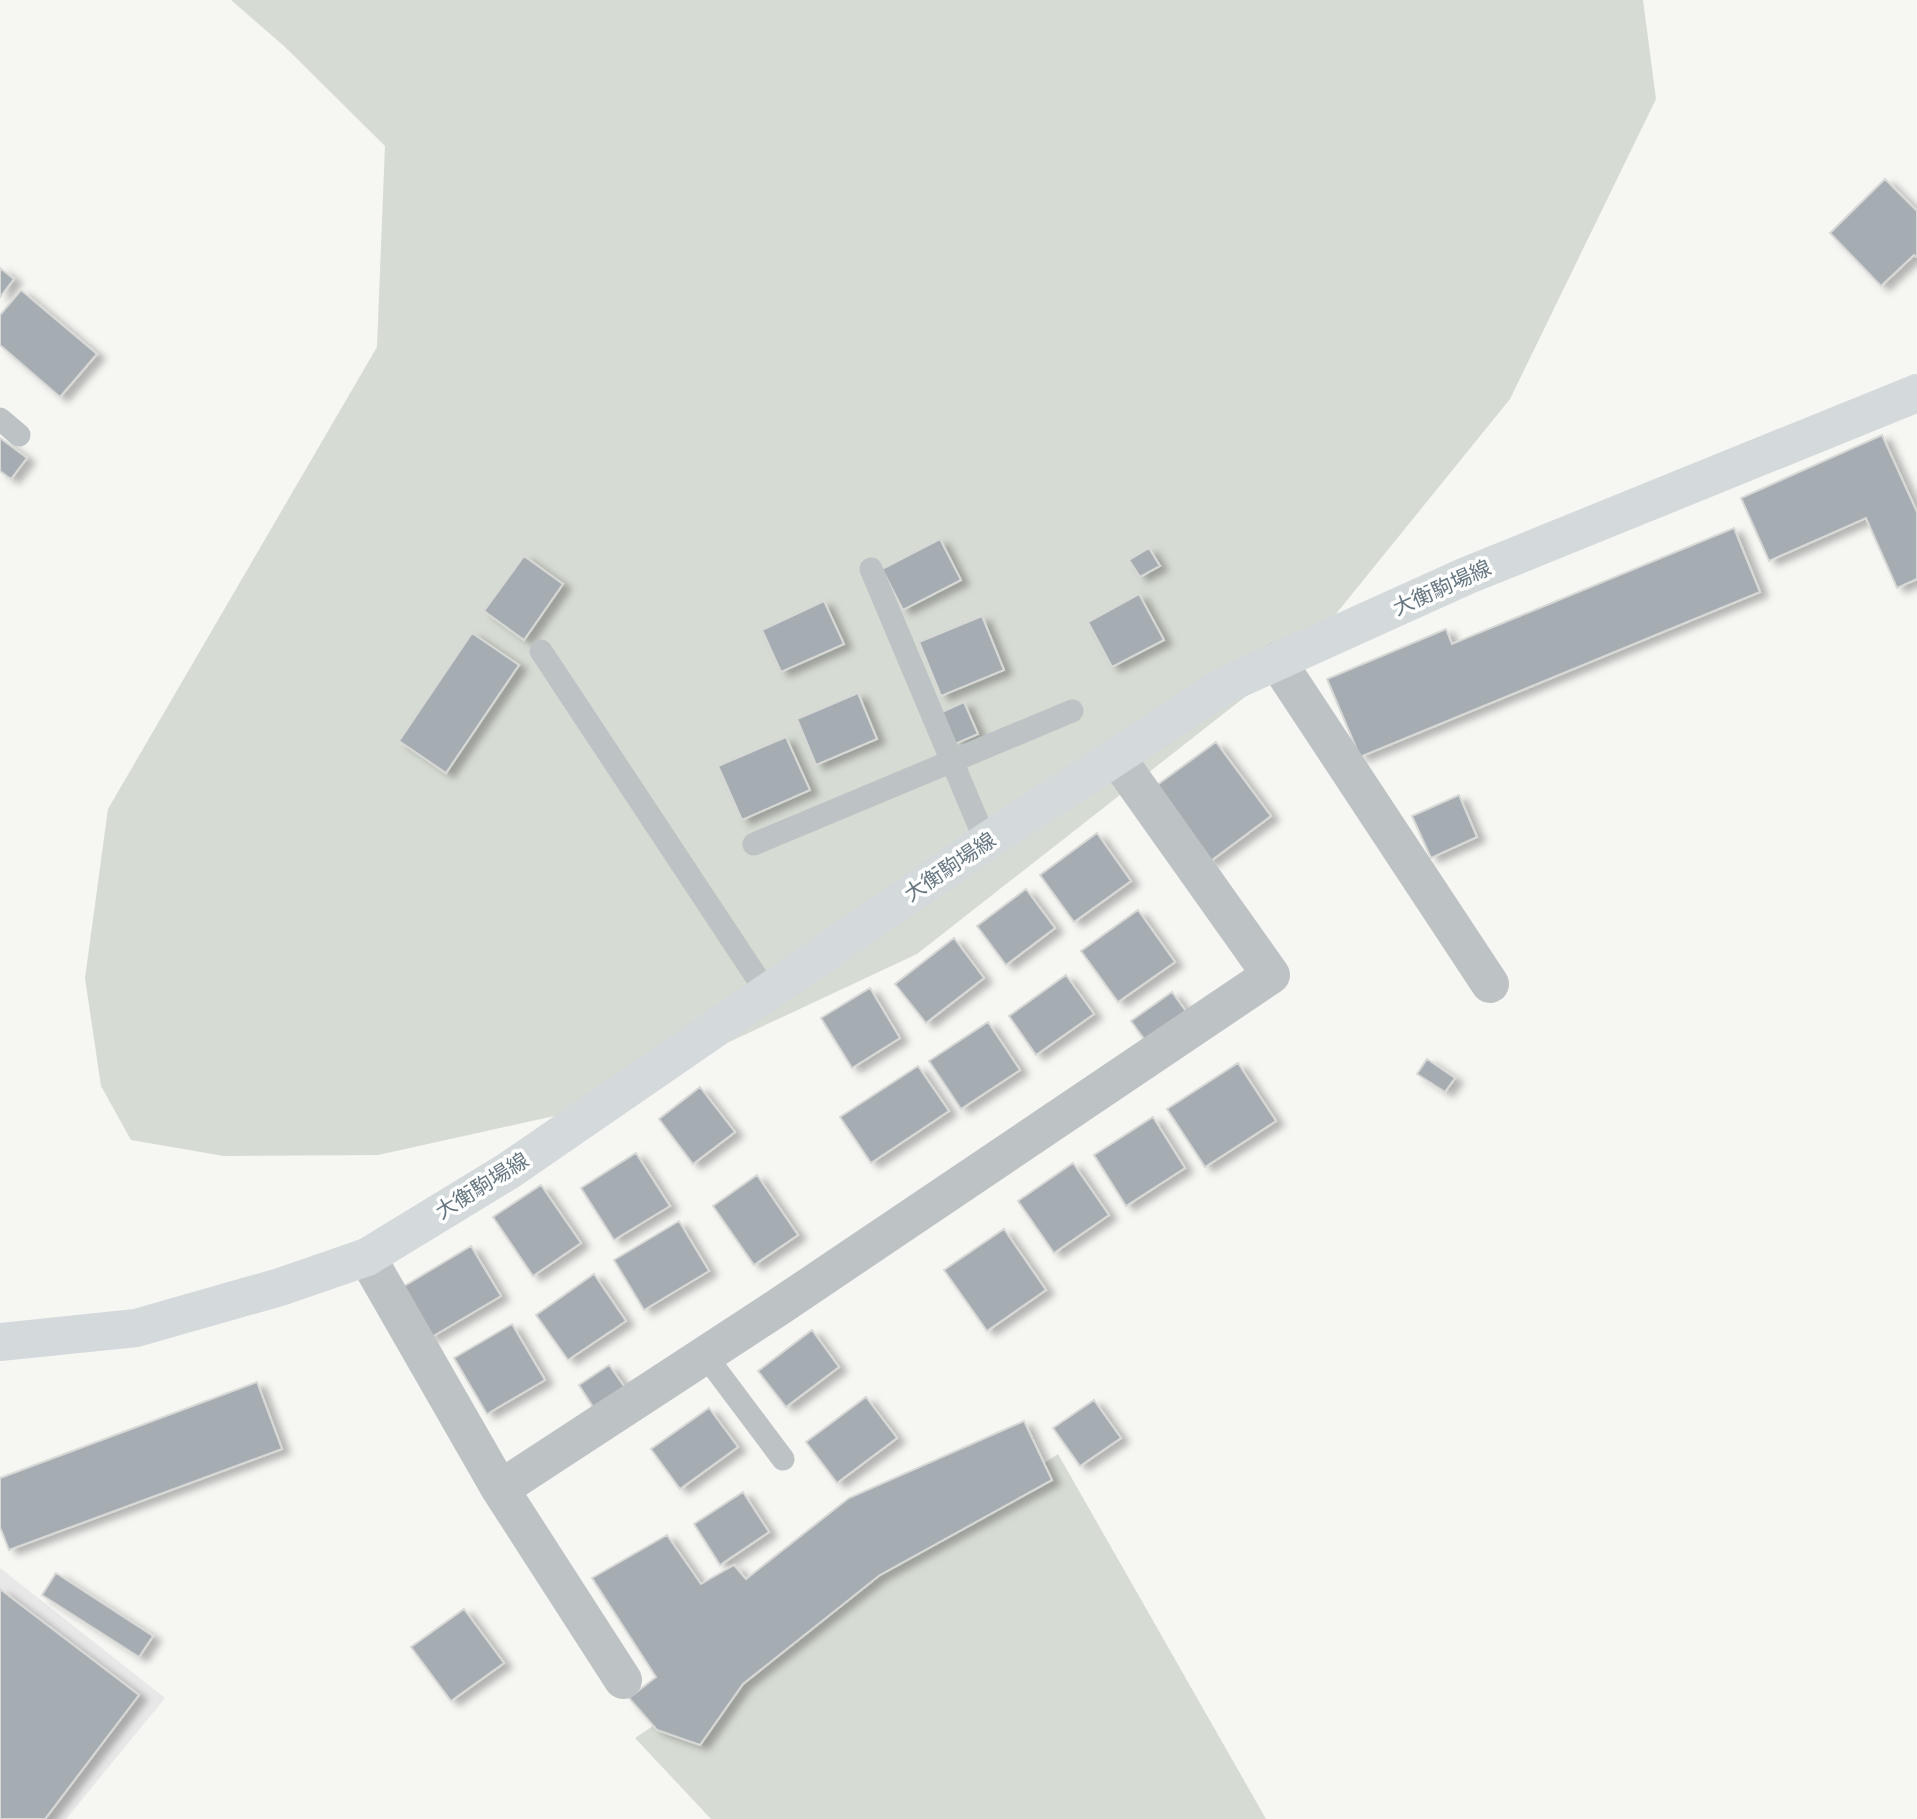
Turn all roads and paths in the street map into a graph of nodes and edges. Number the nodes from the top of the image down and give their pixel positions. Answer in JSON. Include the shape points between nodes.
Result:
{"nodes":[{"id":1,"x":1917,"y":393,"type":"edge"},
{"id":2,"x":0,"y":419,"type":"edge"},
{"id":3,"x":19,"y":435,"type":"dead end"},
{"id":4,"x":872,"y":569,"type":"dead end"},
{"id":5,"x":541,"y":650,"type":"dead end"},
{"id":6,"x":1277,"y":662,"type":"junction"},
{"id":7,"x":1072,"y":711,"type":"dead end"},
{"id":8,"x":1117,"y":758,"type":"junction"},
{"id":9,"x":953,"y":763,"type":"junction"},
{"id":10,"x":986,"y":842,"type":"junction"},
{"id":11,"x":754,"y":844,"type":"dead end"},
{"id":12,"x":1490,"y":984,"type":"dead end"},
{"id":13,"x":767,"y":993,"type":"junction"},
{"id":14,"x":367,"y":1257,"type":"junction"},
{"id":15,"x":0,"y":1342,"type":"edge"},
{"id":16,"x":705,"y":1355,"type":"junction"},
{"id":17,"x":783,"y":1459,"type":"dead end"},
{"id":18,"x":500,"y":1489,"type":"junction"},
{"id":19,"x":623,"y":1680,"type":"dead end"}],
"edges":[{"from":1,"to":6,"type":"main road","name":"大衡駒場線","via":[[1466,576]]},
{"from":2,"to":3,"type":"lane"},
{"from":4,"to":9,"type":"lane"},
{"from":5,"to":13,"type":"lane"},
{"from":6,"to":8,"type":"main road","name":"大衡駒場線","via":[[1225,685]]},
{"from":6,"to":12,"type":"street"},
{"from":7,"to":9,"type":"lane"},
{"from":8,"to":10,"type":"main road","name":"大衡駒場線"},
{"from":8,"to":16,"type":"street","via":[[1271,975]]},
{"from":9,"to":10,"type":"lane"},
{"from":9,"to":11,"type":"lane"},
{"from":10,"to":13,"type":"main road","name":"大衡駒場線"},
{"from":13,"to":14,"type":"main road","name":"大衡駒場線","via":[[508,1171]]},
{"from":14,"to":15,"type":"main road","name":"大衡駒場線","via":[[281,1287],[135,1328]]},
{"from":14,"to":18,"type":"street"},
{"from":16,"to":17,"type":"lane"},
{"from":16,"to":18,"type":"street"},
{"from":18,"to":19,"type":"street"}]}
